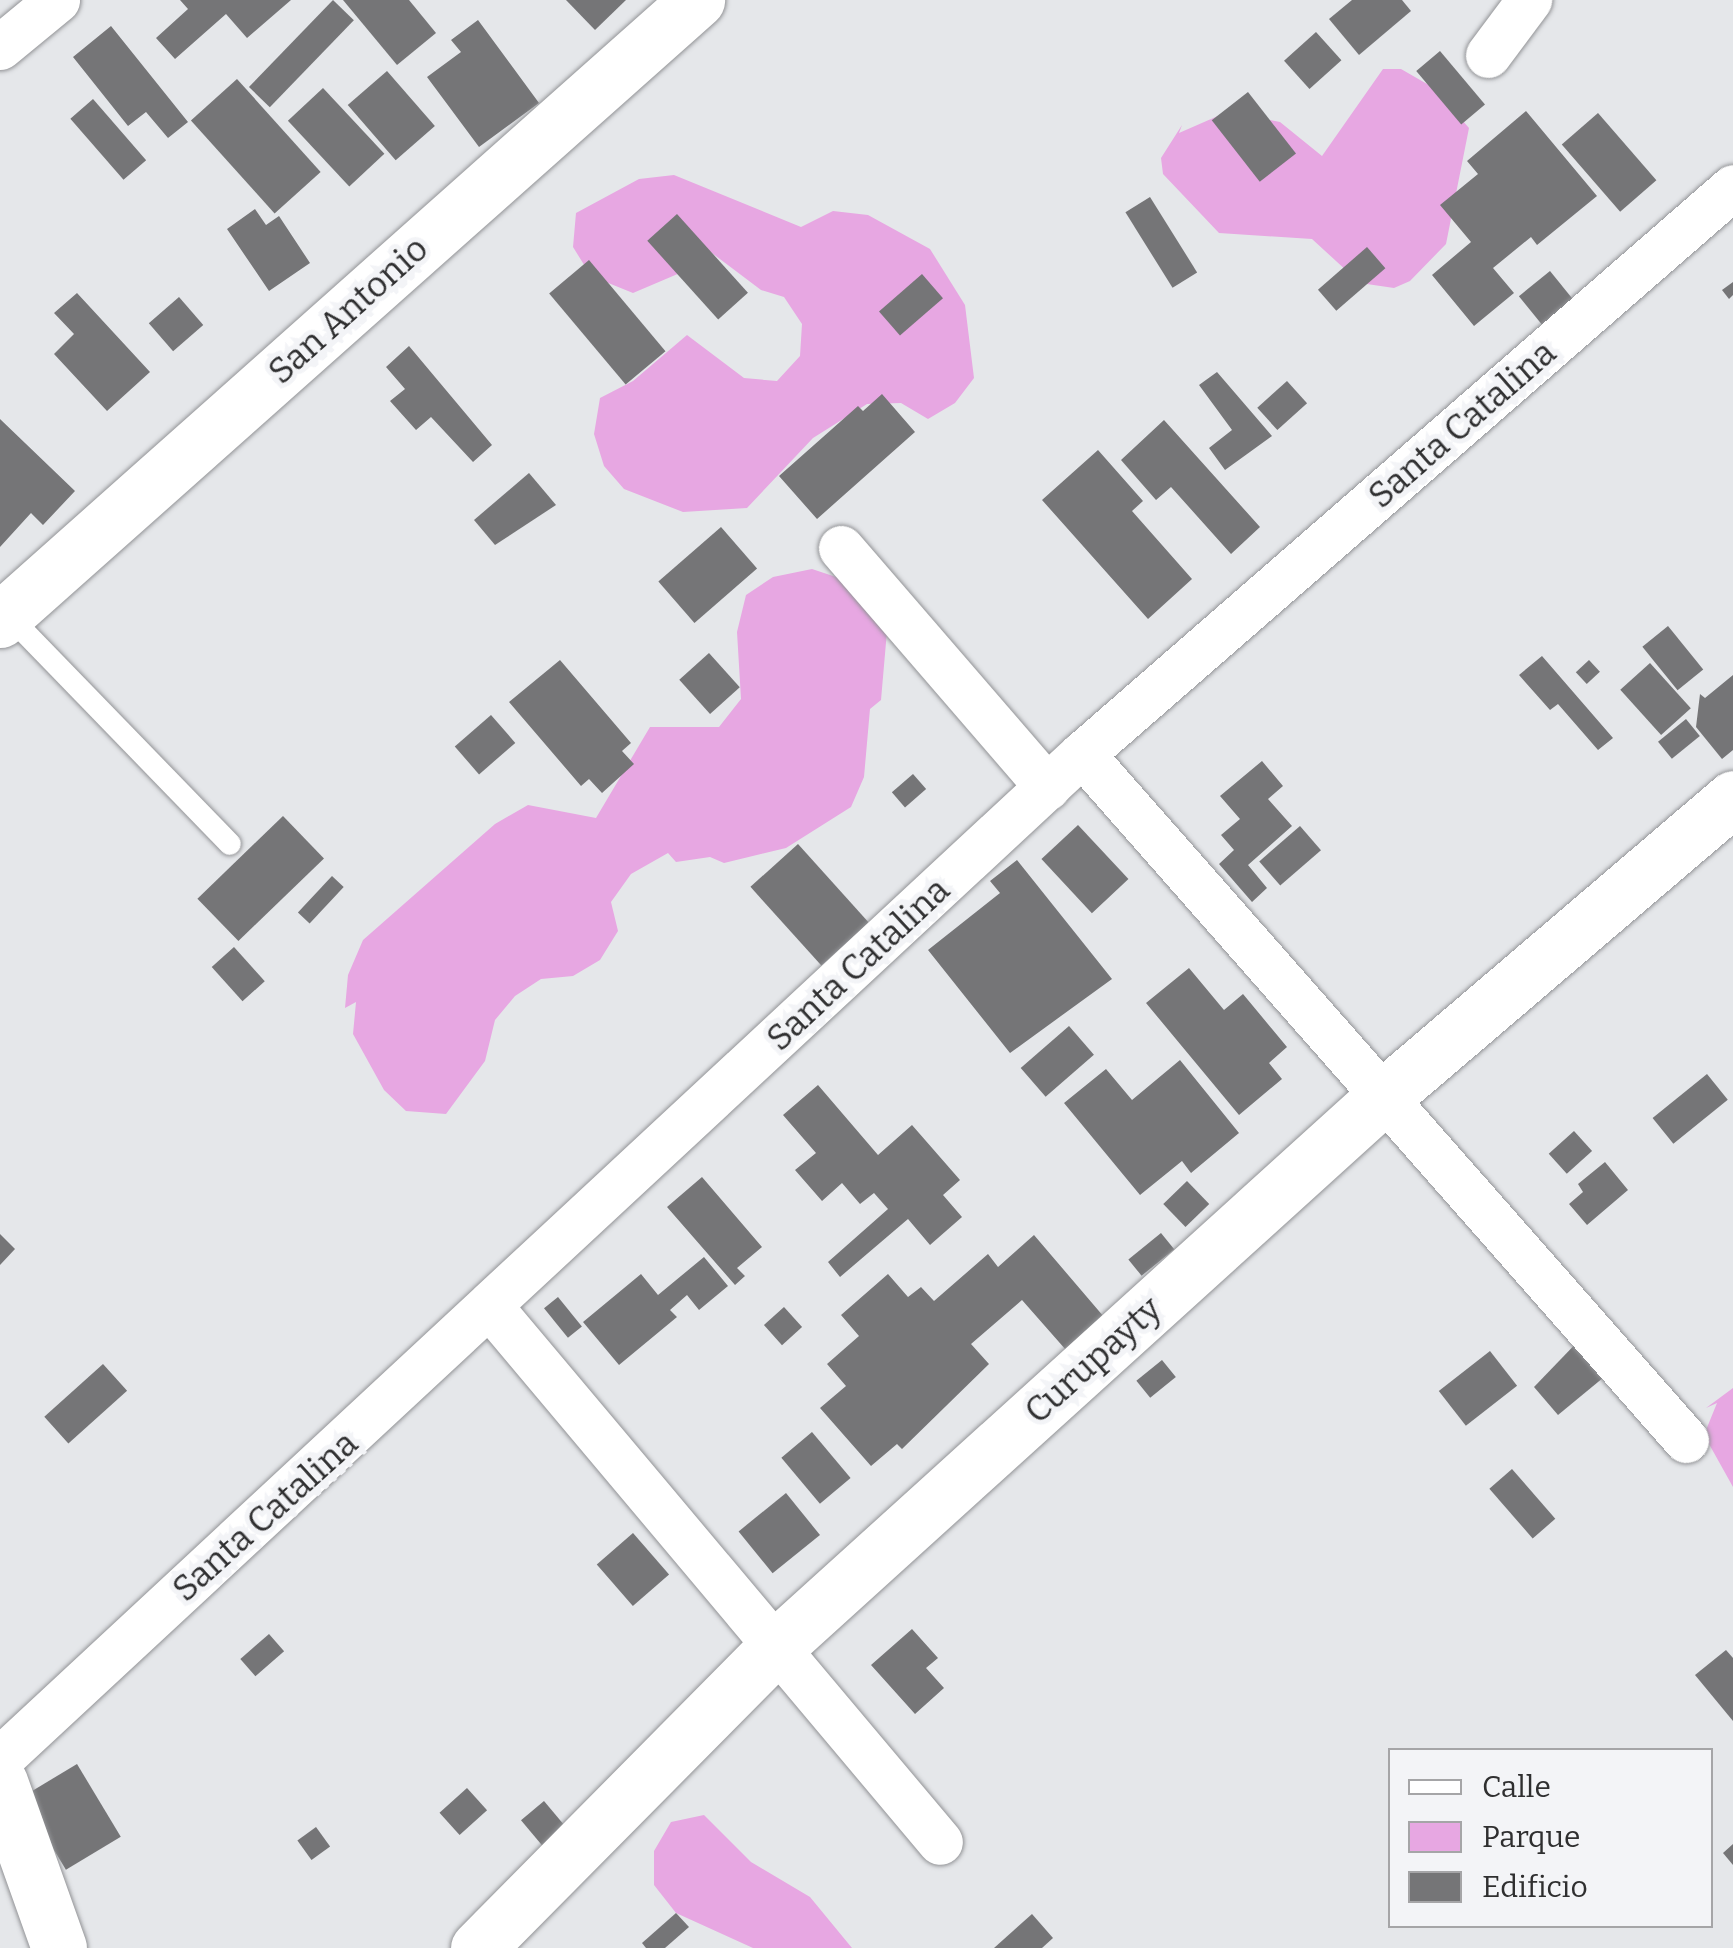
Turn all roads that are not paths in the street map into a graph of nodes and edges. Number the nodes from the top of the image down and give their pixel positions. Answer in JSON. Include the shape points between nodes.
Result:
{"nodes":[{"id":1,"x":57,"y":0,"type":"edge"},
{"id":2,"x":697,"y":0,"type":"edge"},
{"id":3,"x":1529,"y":0,"type":"edge"},
{"id":4,"x":0,"y":47,"type":"edge"},
{"id":5,"x":1488,"y":56,"type":"dead end"},
{"id":6,"x":1733,"y":188,"type":"edge"},
{"id":7,"x":841,"y":548,"type":"dead end"},
{"id":8,"x":4,"y":617,"type":"edge"},
{"id":9,"x":1082,"y":754,"type":"junction"},
{"id":10,"x":1046,"y":787,"type":"junction"},
{"id":11,"x":1733,"y":798,"type":"edge"},
{"id":12,"x":230,"y":844,"type":"dead end"},
{"id":13,"x":1380,"y":1100,"type":"junction"},
{"id":14,"x":492,"y":1309,"type":"junction"},
{"id":15,"x":1686,"y":1440,"type":"dead end"},
{"id":16,"x":776,"y":1646,"type":"junction"},
{"id":17,"x":0,"y":1759,"type":"edge"},
{"id":18,"x":0,"y":1782,"type":"edge"},
{"id":19,"x":940,"y":1842,"type":"dead end"},
{"id":20,"x":58,"y":1948,"type":"edge"},
{"id":21,"x":478,"y":1948,"type":"edge"}],
"edges":[{"from":1,"to":4,"type":"street"},
{"from":2,"to":8,"type":"street","name":"San Antonio"},
{"from":3,"to":5,"type":"street"},
{"from":6,"to":9,"type":"street","name":"Santa Catalina"},
{"from":7,"to":10,"type":"street"},
{"from":8,"to":12,"type":"lane"},
{"from":9,"to":10,"type":"street","name":"Santa Catalina"},
{"from":9,"to":13,"type":"street"},
{"from":10,"to":14,"type":"street","name":"Santa Catalina"},
{"from":11,"to":13,"type":"street","name":"Curupayty"},
{"from":13,"to":15,"type":"street"},
{"from":13,"to":16,"type":"street","name":"Curupayty"},
{"from":14,"to":16,"type":"street"},
{"from":14,"to":17,"type":"street","name":"Santa Catalina"},
{"from":16,"to":19,"type":"street"},
{"from":16,"to":21,"type":"street","name":"Curupayty"},
{"from":18,"to":20,"type":"street"}]}
